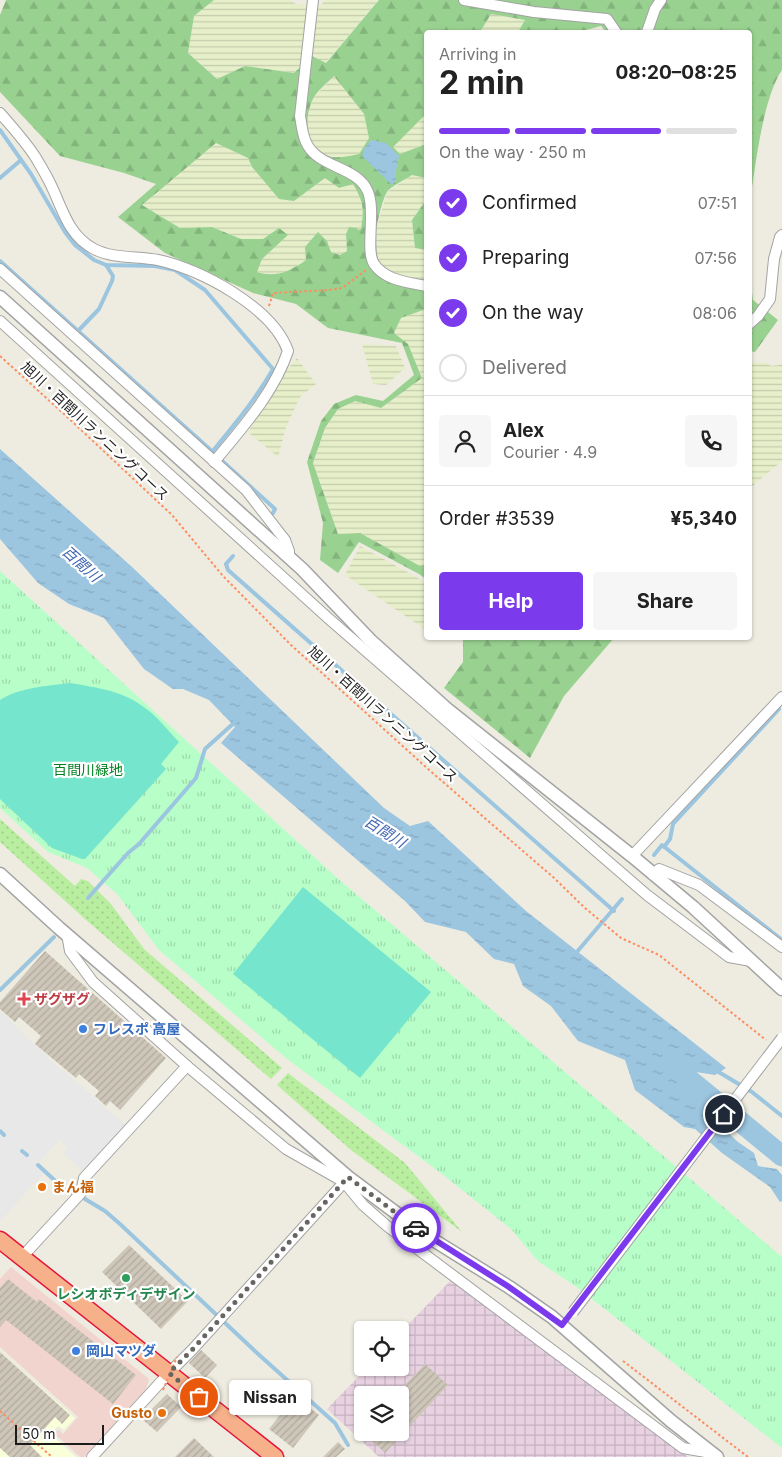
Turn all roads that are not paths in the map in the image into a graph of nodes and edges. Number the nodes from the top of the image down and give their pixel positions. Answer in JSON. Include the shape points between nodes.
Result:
{"nodes":[{"id":1,"x":313,"y":0,"type":"edge"},
{"id":2,"x":464,"y":0,"type":"edge"},
{"id":3,"x":661,"y":0,"type":"edge"},
{"id":4,"x":614,"y":30,"type":"edge"},
{"id":5,"x":648,"y":30,"type":"edge"},
{"id":6,"x":0,"y":113,"type":"edge"},
{"id":7,"x":782,"y":235,"type":"edge"},
{"id":8,"x":0,"y":269,"type":"edge"},
{"id":9,"x":424,"y":286,"type":"edge"},
{"id":10,"x":0,"y":297,"type":"edge"},
{"id":11,"x":0,"y":321,"type":"edge"},
{"id":12,"x":752,"y":321,"type":"edge"},
{"id":13,"x":217,"y":459,"type":"junction"},
{"id":14,"x":289,"y":557,"type":"junction"},
{"id":15,"x":782,"y":697,"type":"edge"},
{"id":16,"x":632,"y":856,"type":"junction"},
{"id":17,"x":0,"y":874,"type":"edge"},
{"id":18,"x":654,"y":875,"type":"junction"},
{"id":19,"x":67,"y":934,"type":"junction"},
{"id":20,"x":782,"y":947,"type":"edge"},
{"id":21,"x":751,"y":961,"type":"junction"},
{"id":22,"x":782,"y":990,"type":"edge"},
{"id":23,"x":782,"y":1038,"type":"edge"},
{"id":24,"x":187,"y":1066,"type":"junction"},
{"id":25,"x":346,"y":1179,"type":"junction"},
{"id":26,"x":0,"y":1240,"type":"edge"},
{"id":27,"x":22,"y":1257,"type":"junction"},
{"id":28,"x":562,"y":1325,"type":"junction"},
{"id":29,"x":169,"y":1373,"type":"junction"},
{"id":30,"x":714,"y":1455,"type":"edge"},
{"id":31,"x":92,"y":1457,"type":"edge"},
{"id":32,"x":275,"y":1457,"type":"edge"}],
"edges":[{"from":1,"to":9,"type":"street","via":[[300,116],[303,135],[308,147],[362,182],[368,192],[373,263],[392,278]]},
{"from":2,"to":4,"type":"street","via":[[534,12],[606,19]]},
{"from":3,"to":5,"type":"street"},
{"from":6,"to":13,"type":"street","via":[[34,155],[70,228],[81,240],[95,250],[158,260],[210,278],[266,318],[286,343],[288,351],[277,376],[248,421]]},
{"from":7,"to":12,"type":"street","via":[[774,259],[770,299]]},
{"from":8,"to":13,"type":"street"},
{"from":10,"to":14,"type":"street"},
{"from":11,"to":21,"type":"street","via":[[328,618],[610,864],[729,957]]},
{"from":13,"to":14,"type":"street","via":[[285,540]]},
{"from":14,"to":16,"type":"street","via":[[370,640],[448,710]]},
{"from":15,"to":16,"type":"street"},
{"from":16,"to":18,"type":"street"},
{"from":17,"to":19,"type":"street"},
{"from":18,"to":20,"type":"street","via":[[659,869],[699,885]]},
{"from":18,"to":21,"type":"street","via":[[712,923]]},
{"from":19,"to":24,"type":"street","via":[[70,951],[94,982]]},
{"from":19,"to":25,"type":"street"},
{"from":21,"to":22,"type":"street"},
{"from":23,"to":28,"type":"street","bridge":true},
{"from":24,"to":25,"type":"street","via":[[286,1149]]},
{"from":24,"to":27,"type":"street","via":[[84,1178],[78,1196]]},
{"from":25,"to":28,"type":"street"},
{"from":25,"to":29,"type":"street"},
{"from":25,"to":30,"type":"street","via":[[363,1205],[387,1226],[683,1448]]},
{"from":26,"to":27,"type":"highway"},
{"from":27,"to":29,"type":"highway"},
{"from":28,"to":30,"type":"street"},
{"from":29,"to":31,"type":"street"},
{"from":29,"to":32,"type":"highway"}]}
